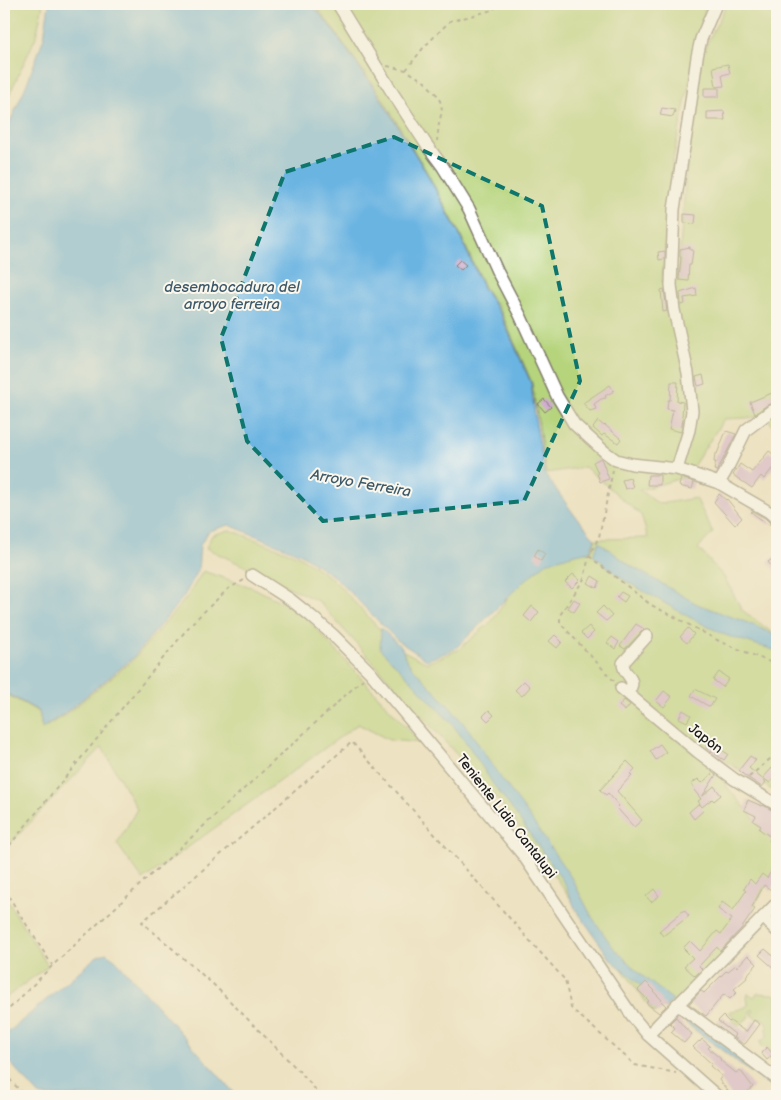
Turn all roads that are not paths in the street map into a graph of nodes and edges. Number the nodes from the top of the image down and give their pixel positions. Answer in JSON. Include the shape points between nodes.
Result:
{"nodes":[{"id":1,"x":338,"y":4,"type":"edge"},
{"id":2,"x":716,"y":4,"type":"edge"},
{"id":3,"x":777,"y":410,"type":"edge"},
{"id":4,"x":677,"y":469,"type":"junction"},
{"id":5,"x":719,"y":483,"type":"junction"},
{"id":6,"x":777,"y":519,"type":"edge"},
{"id":7,"x":252,"y":575,"type":"road end"},
{"id":8,"x":647,"y":636,"type":"dead end"},
{"id":9,"x":777,"y":805,"type":"edge"},
{"id":10,"x":777,"y":903,"type":"edge"},
{"id":11,"x":763,"y":917,"type":"junction"},
{"id":12,"x":777,"y":931,"type":"edge"},
{"id":13,"x":677,"y":1004,"type":"junction"},
{"id":14,"x":648,"y":1035,"type":"junction"},
{"id":15,"x":777,"y":1079,"type":"edge"},
{"id":16,"x":717,"y":1096,"type":"edge"}],
"edges":[{"from":1,"to":4,"type":"street","via":[[455,185],[520,315],[556,396],[574,424],[616,460]]},
{"from":2,"to":4,"type":"street","via":[[697,56],[674,209],[670,285],[688,373],[692,411]]},
{"from":3,"to":5,"type":"street","via":[[746,430]]},
{"from":4,"to":5,"type":"street"},
{"from":5,"to":6,"type":"street"},
{"from":7,"to":14,"type":"street","name":"Teniente Lidio Cantalupi","via":[[311,616],[370,672],[523,855],[598,968]]},
{"from":8,"to":9,"type":"street","name":"Japón","via":[[623,663],[632,681],[632,687],[624,691],[698,752]]},
{"from":10,"to":11,"type":"street"},
{"from":11,"to":12,"type":"street"},
{"from":11,"to":13,"type":"street"},
{"from":13,"to":14,"type":"street"},
{"from":13,"to":15,"type":"street"},
{"from":14,"to":16,"type":"street","name":"Teniente Lidio Cantalupi"}]}
